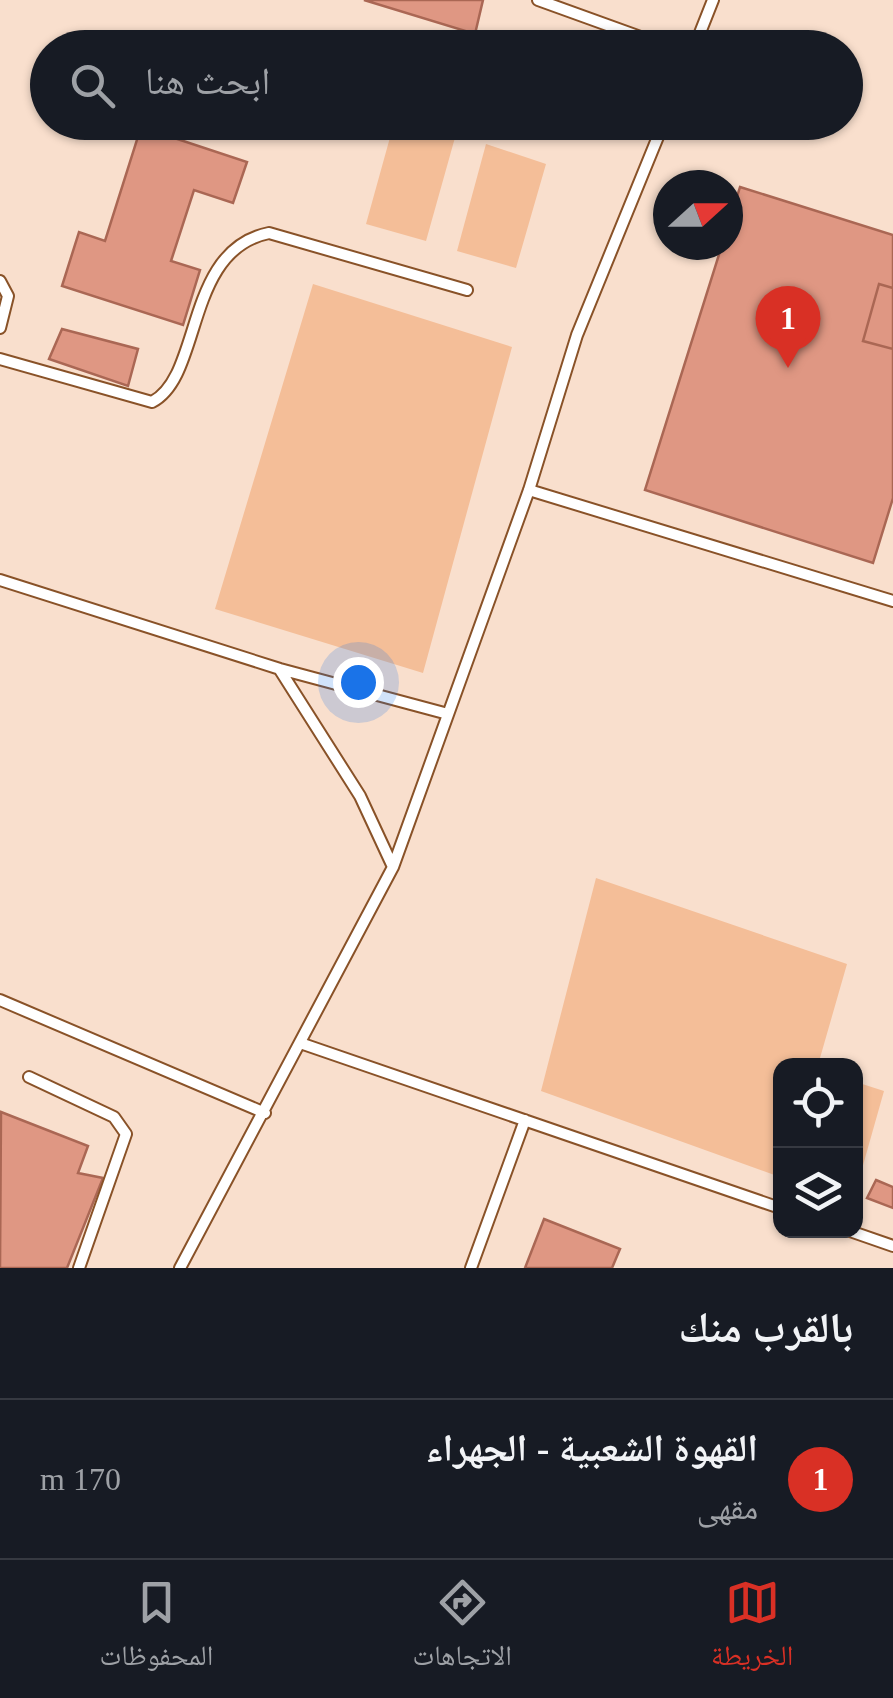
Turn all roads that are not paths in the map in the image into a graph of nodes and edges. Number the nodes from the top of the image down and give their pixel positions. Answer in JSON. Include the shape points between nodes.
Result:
{"nodes":[{"id":1,"x":538,"y":0,"type":"edge"},
{"id":2,"x":712,"y":0,"type":"edge"},
{"id":3,"x":621,"y":30,"type":"edge"},
{"id":4,"x":701,"y":30,"type":"edge"},
{"id":5,"x":657,"y":140,"type":"edge"},
{"id":6,"x":0,"y":281,"type":"edge"},
{"id":7,"x":468,"y":290,"type":"dead end"},
{"id":8,"x":0,"y":328,"type":"edge"},
{"id":9,"x":0,"y":359,"type":"edge"},
{"id":10,"x":529,"y":490,"type":"junction"},
{"id":11,"x":0,"y":580,"type":"edge"},
{"id":12,"x":893,"y":601,"type":"edge"},
{"id":13,"x":280,"y":669,"type":"junction"},
{"id":14,"x":448,"y":714,"type":"junction"},
{"id":15,"x":394,"y":867,"type":"junction"},
{"id":16,"x":0,"y":1000,"type":"edge"},
{"id":17,"x":303,"y":1044,"type":"junction"},
{"id":18,"x":29,"y":1077,"type":"dead end"},
{"id":19,"x":266,"y":1113,"type":"junction"},
{"id":20,"x":525,"y":1120,"type":"junction"},
{"id":21,"x":773,"y":1206,"type":"edge"},
{"id":22,"x":863,"y":1236,"type":"edge"},
{"id":23,"x":893,"y":1246,"type":"edge"},
{"id":24,"x":79,"y":1268,"type":"edge"},
{"id":25,"x":180,"y":1268,"type":"edge"},
{"id":26,"x":470,"y":1268,"type":"edge"}],
"edges":[{"from":1,"to":3,"type":"lane"},
{"from":2,"to":4,"type":"lane"},
{"from":5,"to":10,"type":"lane","via":[[577,336]]},
{"from":6,"to":8,"type":"lane","via":[[8,296]]},
{"from":7,"to":9,"type":"lane","via":[[269,233],[225,260],[206,289],[170,387],[152,402]]},
{"from":10,"to":12,"type":"lane"},
{"from":10,"to":14,"type":"lane"},
{"from":11,"to":13,"type":"lane"},
{"from":13,"to":14,"type":"lane"},
{"from":13,"to":15,"type":"lane","via":[[360,796]]},
{"from":14,"to":15,"type":"lane"},
{"from":15,"to":17,"type":"lane"},
{"from":16,"to":19,"type":"lane"},
{"from":17,"to":19,"type":"lane"},
{"from":17,"to":20,"type":"lane"},
{"from":18,"to":24,"type":"lane","via":[[114,1117],[126,1134]]},
{"from":19,"to":25,"type":"lane"},
{"from":20,"to":21,"type":"lane"},
{"from":20,"to":26,"type":"lane"},
{"from":22,"to":23,"type":"lane"}]}
